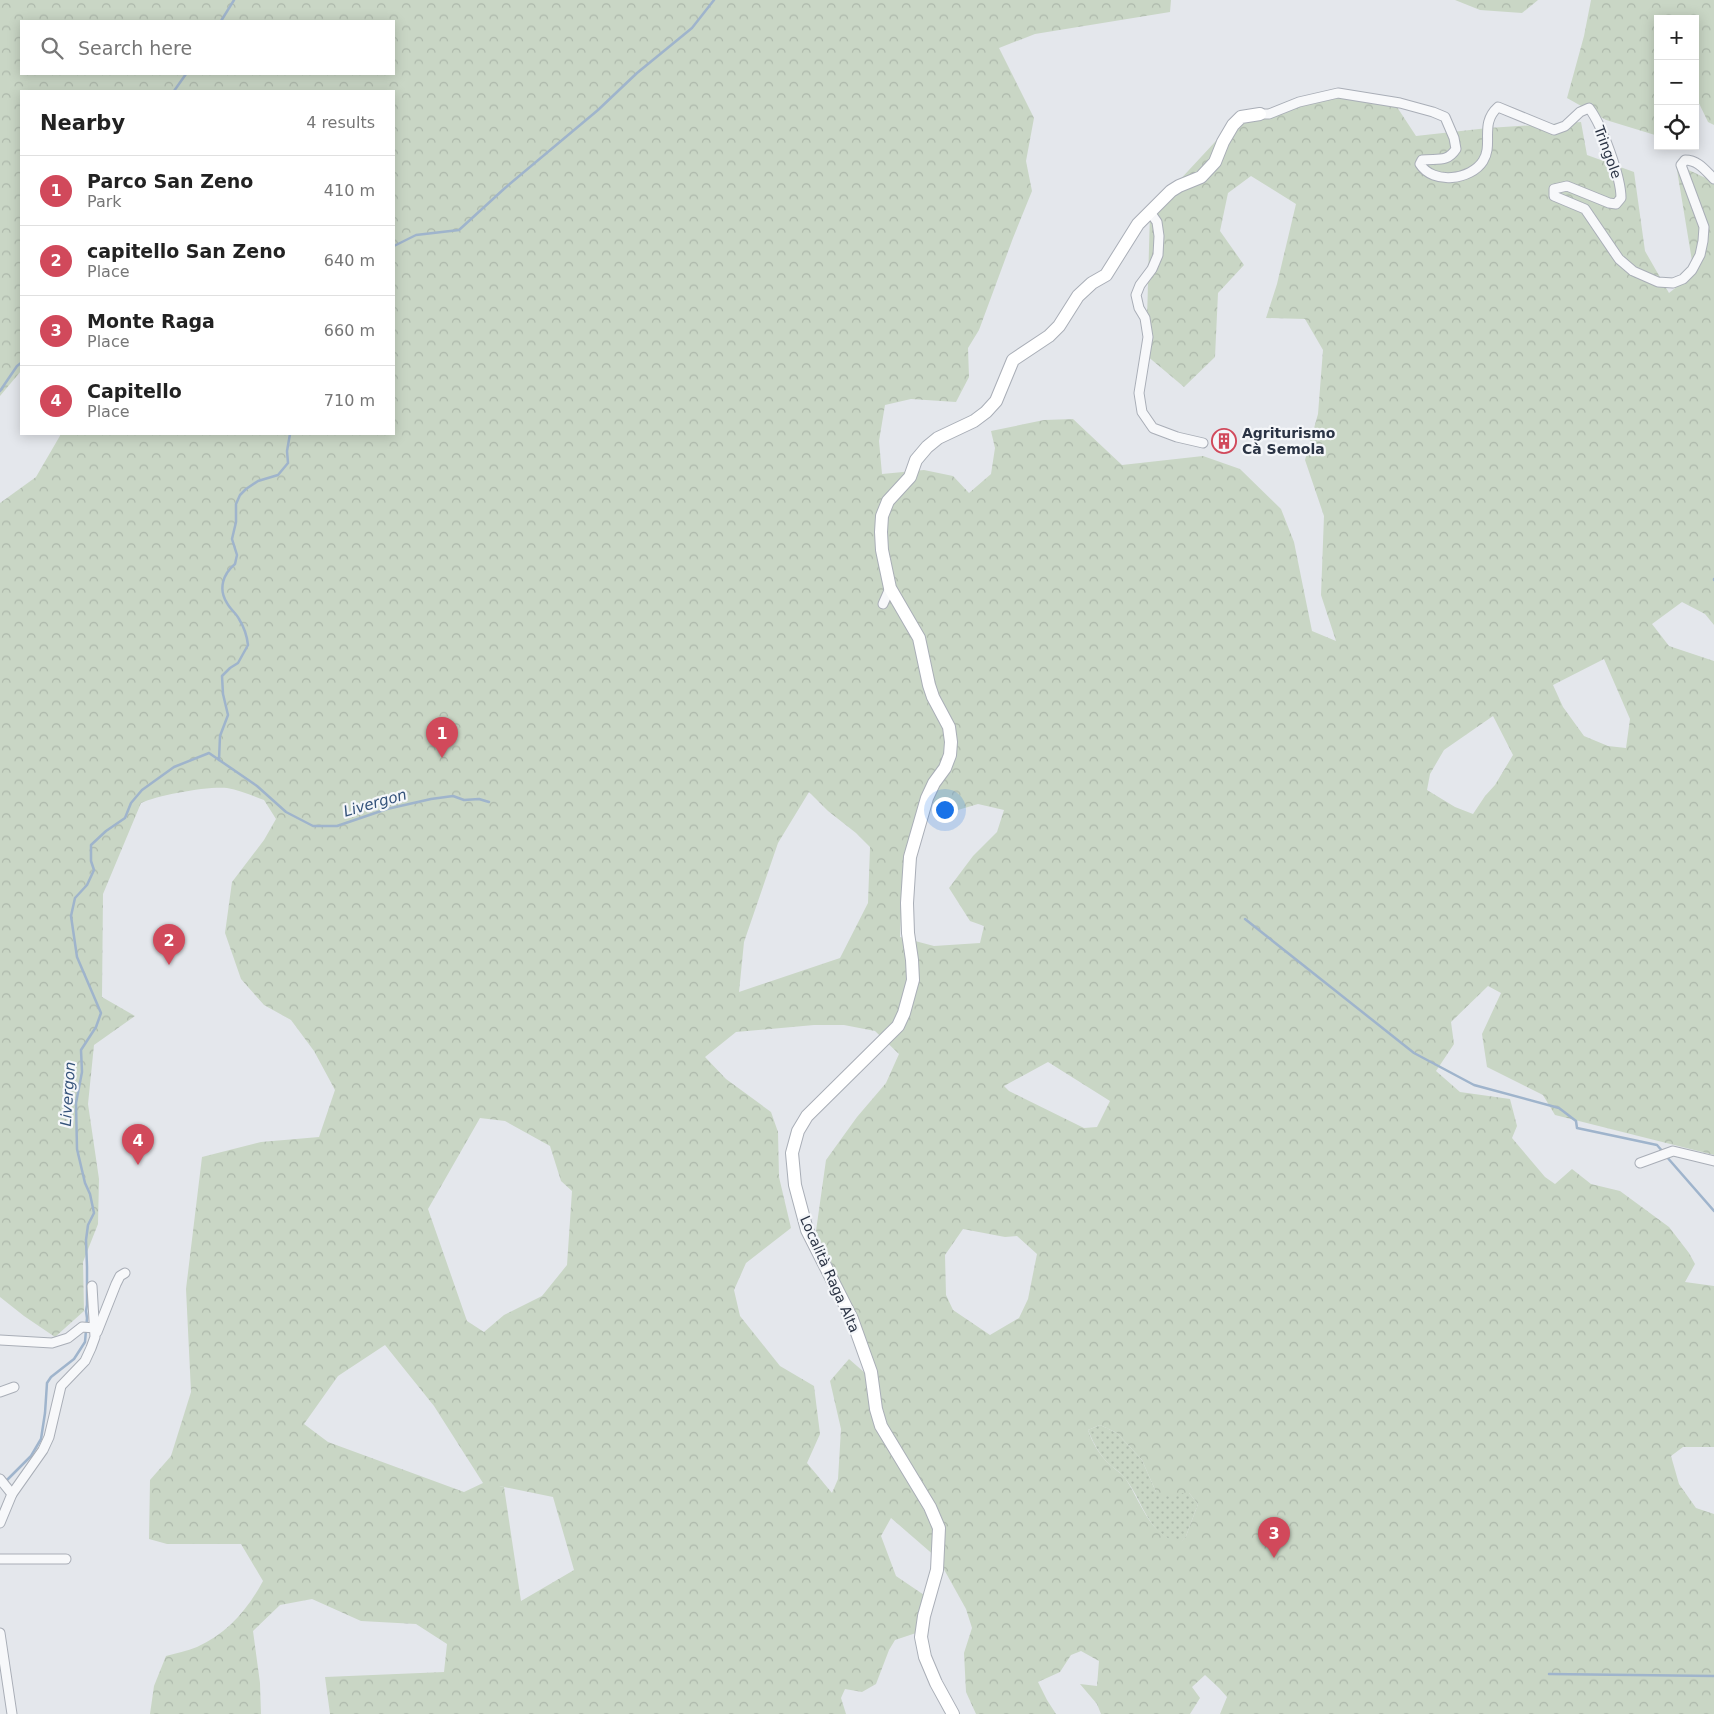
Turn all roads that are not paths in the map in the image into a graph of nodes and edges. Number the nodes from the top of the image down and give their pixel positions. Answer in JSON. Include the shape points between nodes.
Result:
{"nodes":[{"id":1,"x":1260,"y":114,"type":"joint"},
{"id":2,"x":1714,"y":179,"type":"edge"},
{"id":3,"x":1150,"y":212,"type":"junction"},
{"id":4,"x":1203,"y":442,"type":"dead end"},
{"id":5,"x":890,"y":588,"type":"junction"},
{"id":6,"x":883,"y":604,"type":"dead end"},
{"id":7,"x":1714,"y":1160,"type":"edge"},
{"id":8,"x":1640,"y":1163,"type":"dead end"},
{"id":9,"x":125,"y":1273,"type":"dead end"},
{"id":10,"x":92,"y":1286,"type":"dead end"},
{"id":11,"x":91,"y":1330,"type":"junction"},
{"id":12,"x":0,"y":1340,"type":"edge"},
{"id":13,"x":14,"y":1387,"type":"dead end"},
{"id":14,"x":0,"y":1392,"type":"edge"},
{"id":15,"x":5,"y":1485,"type":"edge"},
{"id":16,"x":0,"y":1523,"type":"edge"},
{"id":17,"x":66,"y":1559,"type":"dead end"},
{"id":18,"x":0,"y":1560,"type":"edge"},
{"id":19,"x":0,"y":1633,"type":"edge"},
{"id":20,"x":12,"y":1714,"type":"edge"},
{"id":21,"x":953,"y":1714,"type":"edge"}],
"edges":[{"from":1,"to":2,"type":"street","name":"Tringole","via":[[1338,93],[1433,112],[1445,117],[1456,149],[1452,156],[1441,160],[1422,160],[1420,164],[1432,174],[1448,178],[1476,170],[1485,159],[1488,123],[1491,113],[1498,107],[1554,130],[1589,108],[1595,116],[1621,187],[1621,198],[1616,204],[1610,204],[1568,186],[1554,189],[1554,196],[1585,209],[1619,258],[1633,271],[1658,282],[1672,283],[1683,279],[1692,270],[1704,241],[1704,227],[1681,165],[1685,160],[1692,160]]},
{"from":1,"to":3,"type":"street","name":"Località Raga Alta","via":[[1242,118],[1234,125],[1215,162],[1201,178],[1170,191]]},
{"from":3,"to":4,"type":"street","via":[[1157,222],[1158,255],[1136,295],[1148,337],[1139,393],[1142,412],[1153,428]]},
{"from":3,"to":5,"type":"street","name":"Località Raga Alta","via":[[1138,224],[1106,275],[1078,296],[1059,326],[1013,360],[996,401],[986,412],[938,438],[916,460],[910,476],[888,501],[882,516],[882,550]]},
{"from":5,"to":6,"type":"street"},
{"from":5,"to":21,"type":"street","name":"Località Raga Alta","via":[[919,638],[929,685],[949,727],[951,742],[945,768],[927,798],[910,857],[908,933],[913,980],[898,1026],[820,1102],[798,1131],[792,1153],[792,1170],[807,1230],[852,1320],[871,1372],[881,1426],[940,1528],[938,1570],[921,1637],[925,1657]]},
{"from":7,"to":8,"type":"street","via":[[1673,1151]]},
{"from":9,"to":11,"type":"street","via":[[120,1276]]},
{"from":10,"to":11,"type":"street"},
{"from":11,"to":12,"type":"street","via":[[52,1343]]},
{"from":11,"to":15,"type":"street","via":[[85,1361],[61,1386],[44,1450]]},
{"from":13,"to":14,"type":"street"},
{"from":15,"to":16,"type":"street"},
{"from":17,"to":18,"type":"street"},
{"from":19,"to":20,"type":"street"}]}
